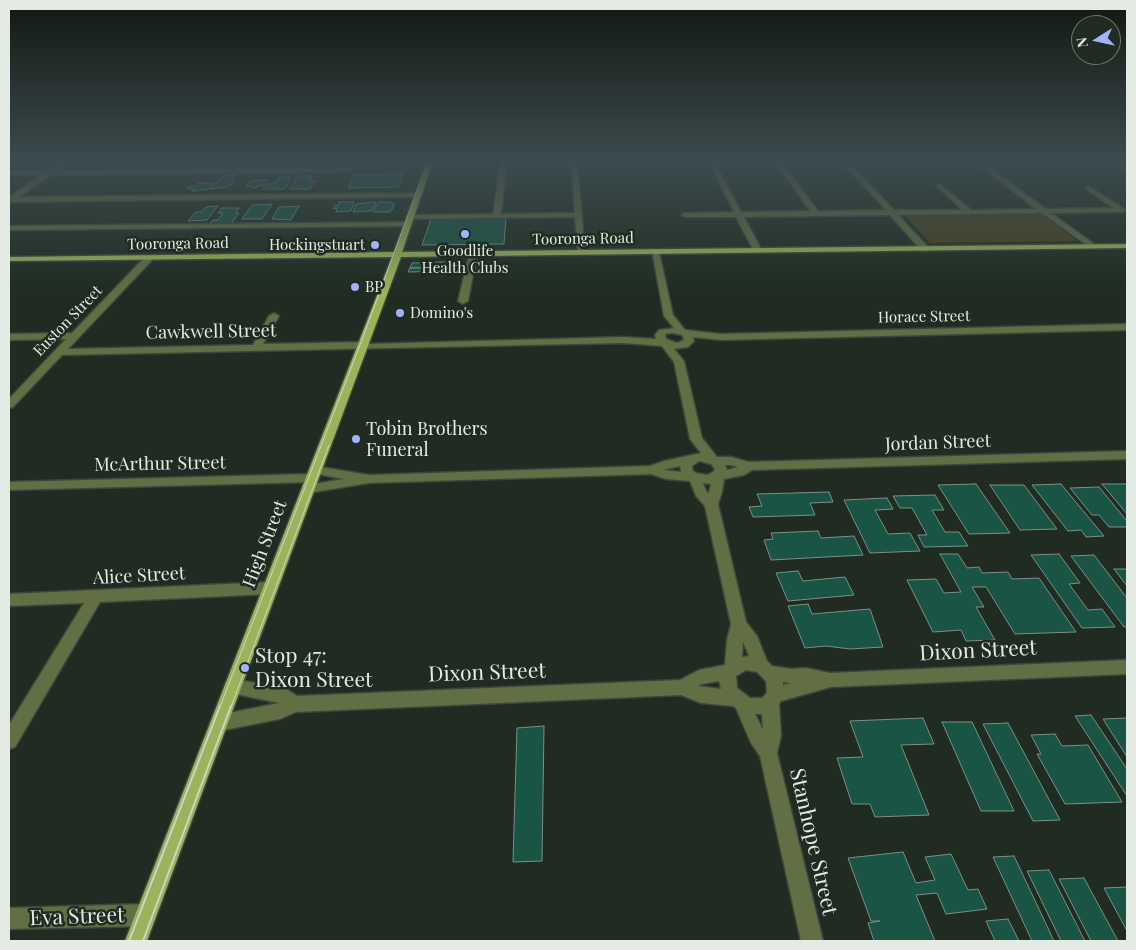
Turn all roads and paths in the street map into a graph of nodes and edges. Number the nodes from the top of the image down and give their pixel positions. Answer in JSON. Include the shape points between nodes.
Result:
{"nodes":[{"id":1,"x":414,"y":205,"type":"edge"},
{"id":2,"x":498,"y":205,"type":"edge"},
{"id":3,"x":577,"y":205,"type":"edge"},
{"id":4,"x":735,"y":205,"type":"edge"},
{"id":5,"x":810,"y":205,"type":"edge"},
{"id":6,"x":885,"y":205,"type":"edge"},
{"id":7,"x":962,"y":205,"type":"edge"},
{"id":8,"x":1037,"y":205,"type":"edge"},
{"id":9,"x":1044,"y":211,"type":"junction"},
{"id":10,"x":969,"y":212,"type":"junction"},
{"id":11,"x":1124,"y":212,"type":"edge"},
{"id":12,"x":892,"y":213,"type":"junction"},
{"id":13,"x":739,"y":214,"type":"junction"},
{"id":14,"x":816,"y":214,"type":"junction"},
{"id":15,"x":578,"y":215,"type":"junction"},
{"id":16,"x":685,"y":215,"type":"dead end"},
{"id":17,"x":497,"y":216,"type":"junction"},
{"id":18,"x":409,"y":220,"type":"junction"},
{"id":19,"x":9,"y":228,"type":"edge"},
{"id":20,"x":1091,"y":246,"type":"junction"},
{"id":21,"x":1127,"y":246,"type":"edge"},
{"id":22,"x":925,"y":249,"type":"junction"},
{"id":23,"x":758,"y":251,"type":"junction"},
{"id":24,"x":655,"y":252,"type":"junction"},
{"id":25,"x":582,"y":253,"type":"junction"},
{"id":26,"x":473,"y":254,"type":"junction"},
{"id":27,"x":397,"y":255,"type":"junction"},
{"id":28,"x":149,"y":258,"type":"junction"},
{"id":29,"x":9,"y":259,"type":"edge"},
{"id":30,"x":463,"y":301,"type":"dead end"},
{"id":31,"x":274,"y":316,"type":"dead end"},
{"id":32,"x":669,"y":316,"type":"junction"},
{"id":33,"x":1127,"y":327,"type":"edge"},
{"id":34,"x":663,"y":332,"type":"junction"},
{"id":35,"x":683,"y":332,"type":"junction"},
{"id":36,"x":75,"y":336,"type":"junction"},
{"id":37,"x":9,"y":337,"type":"edge"},
{"id":38,"x":721,"y":337,"type":"junction"},
{"id":39,"x":628,"y":340,"type":"junction"},
{"id":40,"x":666,"y":344,"type":"junction"},
{"id":41,"x":685,"y":344,"type":"junction"},
{"id":42,"x":363,"y":346,"type":"junction"},
{"id":43,"x":257,"y":347,"type":"junction"},
{"id":44,"x":60,"y":352,"type":"junction"},
{"id":45,"x":679,"y":361,"type":"junction"},
{"id":46,"x":9,"y":405,"type":"edge"},
{"id":47,"x":696,"y":439,"type":"junction"},
{"id":48,"x":1127,"y":455,"type":"edge"},
{"id":49,"x":690,"y":459,"type":"junction"},
{"id":50,"x":713,"y":460,"type":"junction"},
{"id":51,"x":750,"y":466,"type":"junction"},
{"id":52,"x":652,"y":470,"type":"junction"},
{"id":53,"x":719,"y":476,"type":"junction"},
{"id":54,"x":693,"y":478,"type":"junction"},
{"id":55,"x":312,"y":479,"type":"junction"},
{"id":56,"x":369,"y":479,"type":"junction"},
{"id":57,"x":9,"y":486,"type":"edge"},
{"id":58,"x":711,"y":504,"type":"junction"},
{"id":59,"x":270,"y":588,"type":"junction"},
{"id":60,"x":95,"y":597,"type":"junction"},
{"id":61,"x":9,"y":600,"type":"edge"},
{"id":62,"x":739,"y":624,"type":"junction"},
{"id":63,"x":1127,"y":667,"type":"edge"},
{"id":64,"x":731,"y":669,"type":"junction"},
{"id":65,"x":765,"y":670,"type":"junction"},
{"id":66,"x":830,"y":680,"type":"junction"},
{"id":67,"x":232,"y":687,"type":"junction"},
{"id":68,"x":682,"y":687,"type":"junction"},
{"id":69,"x":773,"y":698,"type":"junction"},
{"id":70,"x":739,"y":701,"type":"junction"},
{"id":71,"x":294,"y":704,"type":"junction"},
{"id":72,"x":219,"y":723,"type":"junction"},
{"id":73,"x":11,"y":734,"type":"edge"},
{"id":74,"x":768,"y":753,"type":"junction"},
{"id":75,"x":146,"y":915,"type":"junction"},
{"id":76,"x":9,"y":919,"type":"edge"},
{"id":77,"x":136,"y":941,"type":"edge"},
{"id":78,"x":812,"y":941,"type":"edge"}],
"edges":[{"from":1,"to":18,"type":"main road","name":"High Street"},
{"from":2,"to":17,"type":"street"},
{"from":3,"to":15,"type":"street"},
{"from":4,"to":13,"type":"street"},
{"from":5,"to":14,"type":"street"},
{"from":6,"to":12,"type":"street"},
{"from":7,"to":10,"type":"street"},
{"from":8,"to":9,"type":"street"},
{"from":9,"to":10,"type":"street"},
{"from":9,"to":11,"type":"street"},
{"from":9,"to":20,"type":"street"},
{"from":10,"to":12,"type":"street"},
{"from":12,"to":14,"type":"street"},
{"from":12,"to":22,"type":"street"},
{"from":13,"to":14,"type":"street"},
{"from":13,"to":16,"type":"street"},
{"from":13,"to":23,"type":"street"},
{"from":15,"to":17,"type":"street"},
{"from":15,"to":25,"type":"street"},
{"from":17,"to":18,"type":"street"},
{"from":18,"to":19,"type":"street"},
{"from":18,"to":27,"type":"main road","name":"High Street"},
{"from":20,"to":21,"type":"main road","name":"Tooronga Road"},
{"from":20,"to":22,"type":"main road","name":"Tooronga Road"},
{"from":22,"to":23,"type":"main road","name":"Tooronga Road"},
{"from":23,"to":24,"type":"main road","name":"Tooronga Road"},
{"from":24,"to":25,"type":"main road","name":"Tooronga Road"},
{"from":24,"to":32,"type":"street"},
{"from":25,"to":26,"type":"main road","name":"Tooronga Road"},
{"from":26,"to":27,"type":"main road","name":"Tooronga Road"},
{"from":26,"to":30,"type":"street"},
{"from":27,"to":28,"type":"main road","name":"Tooronga Road"},
{"from":27,"to":42,"type":"main road","name":"High Street"},
{"from":28,"to":29,"type":"main road","name":"Tooronga Road"},
{"from":28,"to":36,"type":"street","name":"Euston Street"},
{"from":31,"to":43,"type":"street"},
{"from":32,"to":34,"type":"street"},
{"from":32,"to":35,"type":"street"},
{"from":33,"to":38,"type":"street","name":"Horace Street"},
{"from":34,"to":35,"type":"street","name":"Horace Street"},
{"from":34,"to":39,"type":"street"},
{"from":34,"to":40,"type":"street","via":[[659,338]]},
{"from":35,"to":38,"type":"street","name":"Horace Street"},
{"from":35,"to":41,"type":"street","via":[[689,338]]},
{"from":36,"to":37,"type":"street"},
{"from":36,"to":44,"type":"street","name":"Euston Street"},
{"from":38,"to":41,"type":"street","name":"Horace Street"},
{"from":39,"to":40,"type":"street"},
{"from":39,"to":42,"type":"street"},
{"from":40,"to":41,"type":"street","name":"Horace Street"},
{"from":40,"to":45,"type":"street"},
{"from":41,"to":45,"type":"street","via":[[684,356]]},
{"from":42,"to":43,"type":"street","name":"Cawkwell Street"},
{"from":42,"to":55,"type":"main road","name":"High Street"},
{"from":43,"to":44,"type":"street","name":"Cawkwell Street"},
{"from":44,"to":46,"type":"street","name":"Euston Street"},
{"from":45,"to":47,"type":"street"},
{"from":47,"to":49,"type":"street"},
{"from":47,"to":50,"type":"street"},
{"from":48,"to":51,"type":"street","name":"Jordan Street"},
{"from":49,"to":50,"type":"street","via":[[701,456]]},
{"from":49,"to":52,"type":"street"},
{"from":49,"to":54,"type":"street","via":[[685,468]]},
{"from":50,"to":51,"type":"street","name":"Jordan Street"},
{"from":50,"to":53,"type":"street","via":[[721,468]]},
{"from":51,"to":53,"type":"street","name":"Jordan Street","via":[[740,472]]},
{"from":52,"to":54,"type":"street"},
{"from":52,"to":56,"type":"street"},
{"from":53,"to":54,"type":"street","via":[[708,480]]},
{"from":53,"to":58,"type":"street"},
{"from":54,"to":58,"type":"street"},
{"from":55,"to":56,"type":"street"},
{"from":55,"to":56,"type":"street","via":[[351,484]]},
{"from":55,"to":57,"type":"street","name":"McArthur Street"},
{"from":55,"to":59,"type":"main road","name":"High Street"},
{"from":58,"to":62,"type":"street"},
{"from":59,"to":60,"type":"street","name":"Alice Street"},
{"from":59,"to":67,"type":"main road","name":"High Street"},
{"from":60,"to":61,"type":"street","name":"Alice Street"},
{"from":60,"to":73,"type":"street"},
{"from":62,"to":64,"type":"street"},
{"from":62,"to":65,"type":"street"},
{"from":63,"to":66,"type":"street","name":"Dixon Street"},
{"from":64,"to":65,"type":"street","via":[[746,663]]},
{"from":64,"to":68,"type":"street","name":"Dixon Street","via":[[699,677]]},
{"from":64,"to":70,"type":"street","via":[[728,685]]},
{"from":65,"to":66,"type":"street","name":"Dixon Street"},
{"from":65,"to":69,"type":"street","via":[[776,684]]},
{"from":66,"to":69,"type":"street","name":"Dixon Street"},
{"from":67,"to":71,"type":"street","name":"Dixon Street","via":[[285,696]]},
{"from":67,"to":72,"type":"main road","name":"High Street"},
{"from":68,"to":70,"type":"street","name":"Dixon Street","via":[[701,695]]},
{"from":68,"to":71,"type":"street","name":"Dixon Street"},
{"from":69,"to":70,"type":"street","via":[[757,707]]},
{"from":69,"to":74,"type":"street","name":"Stanhope Street"},
{"from":70,"to":74,"type":"street","name":"Stanhope Street"},
{"from":71,"to":72,"type":"street","name":"Dixon Street","via":[[280,711]]},
{"from":72,"to":75,"type":"main road","name":"High Street"},
{"from":74,"to":78,"type":"street","name":"Stanhope Street"},
{"from":75,"to":76,"type":"street","name":"Eva Street"},
{"from":75,"to":77,"type":"main road","name":"High Street"}]}
